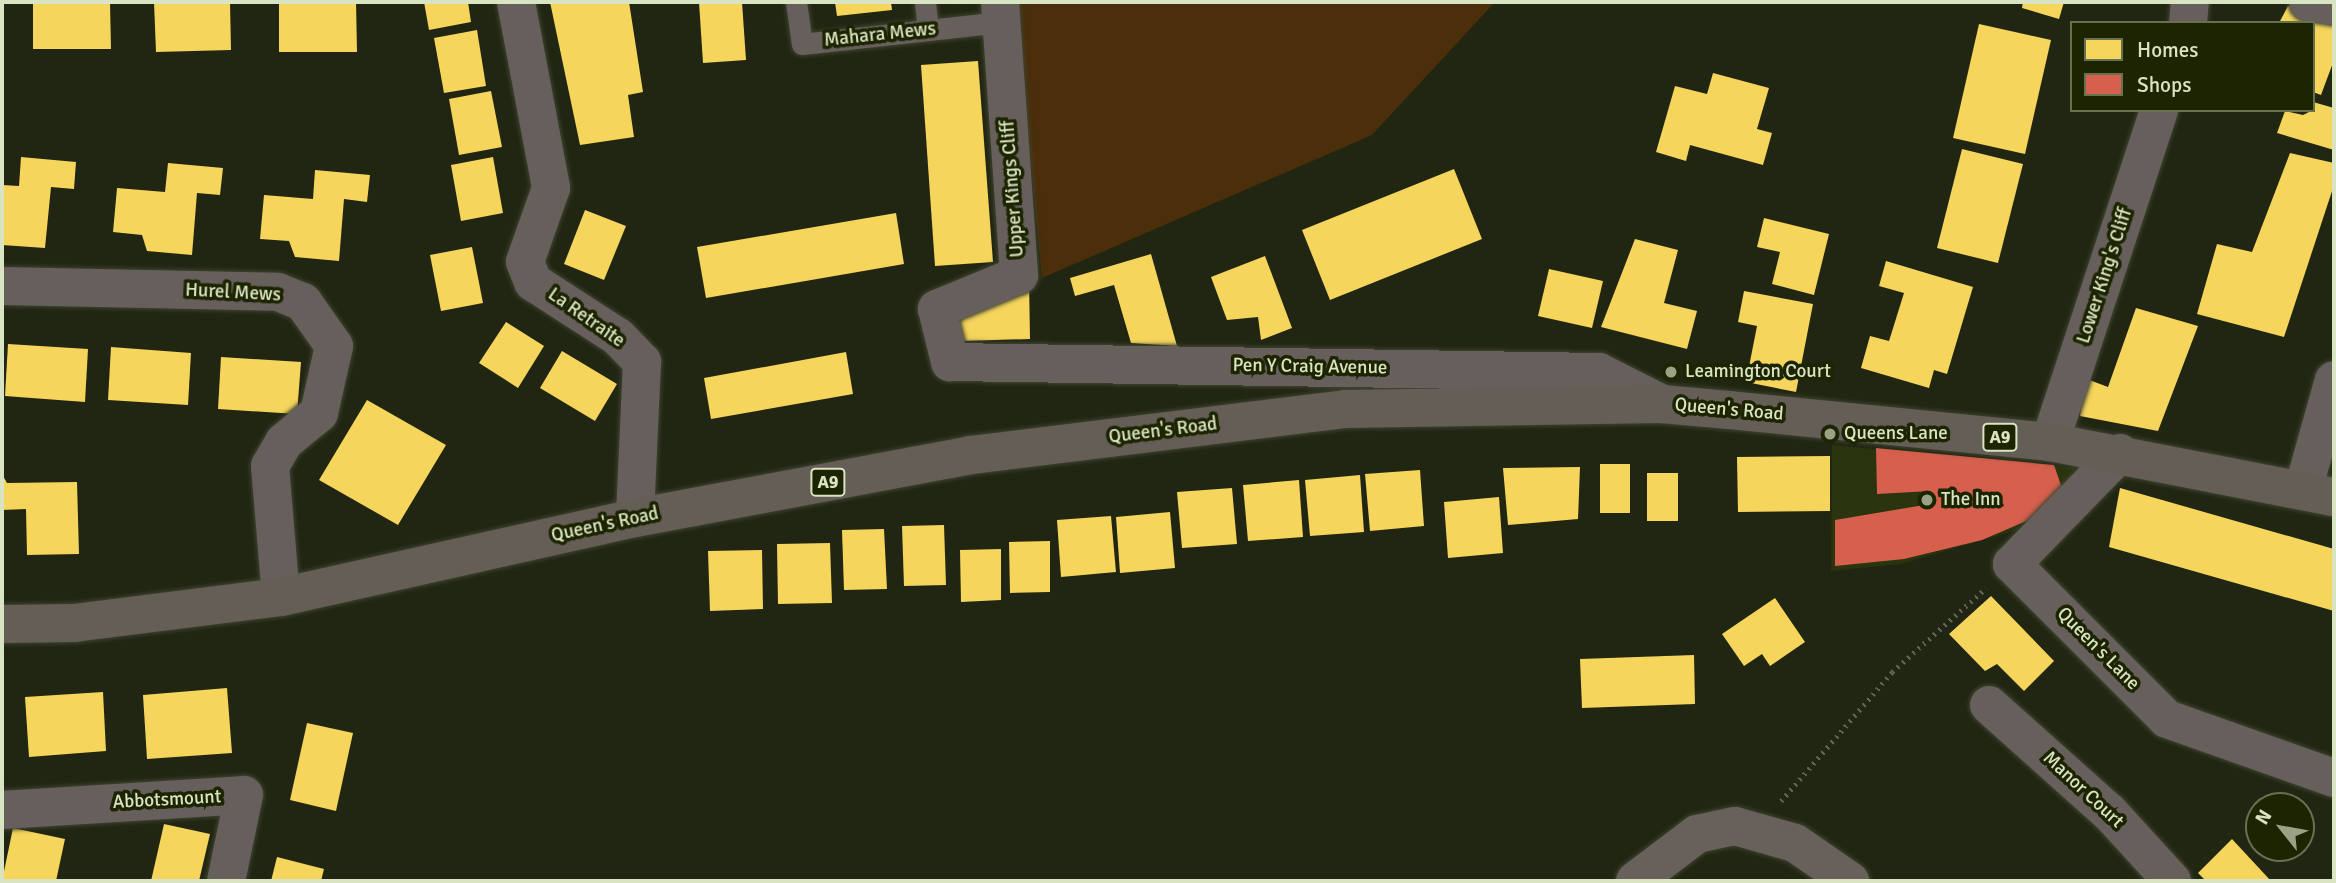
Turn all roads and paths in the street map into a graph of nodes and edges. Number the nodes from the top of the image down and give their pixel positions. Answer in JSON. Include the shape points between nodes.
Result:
{"nodes":[{"id":1,"x":516,"y":2,"type":"edge"},
{"id":2,"x":796,"y":2,"type":"edge"},
{"id":3,"x":925,"y":2,"type":"edge"},
{"id":4,"x":2190,"y":2,"type":"edge"},
{"id":5,"x":2308,"y":2,"type":"edge"},
{"id":6,"x":2334,"y":6,"type":"edge"},
{"id":7,"x":1000,"y":12,"type":"edge"},
{"id":8,"x":2188,"y":21,"type":"edge"},
{"id":9,"x":928,"y":30,"type":"junction"},
{"id":10,"x":2158,"y":112,"type":"edge"},
{"id":11,"x":2,"y":286,"type":"edge"},
{"id":12,"x":950,"y":362,"type":"joint"},
{"id":13,"x":2334,"y":380,"type":"edge"},
{"id":14,"x":1662,"y":404,"type":"junction"},
{"id":15,"x":2050,"y":442,"type":"junction"},
{"id":16,"x":2120,"y":453,"type":"junction"},
{"id":17,"x":2319,"y":494,"type":"edge"},
{"id":18,"x":635,"y":518,"type":"junction"},
{"id":19,"x":2012,"y":564,"type":"junction"},
{"id":20,"x":281,"y":597,"type":"junction"},
{"id":21,"x":2,"y":624,"type":"edge"},
{"id":22,"x":1989,"y":705,"type":"dead end"},
{"id":23,"x":2334,"y":778,"type":"edge"},
{"id":24,"x":2,"y":810,"type":"edge"},
{"id":25,"x":1757,"y":828,"type":"junction"},
{"id":26,"x":226,"y":881,"type":"edge"},
{"id":27,"x":1635,"y":881,"type":"edge"},
{"id":28,"x":1850,"y":881,"type":"edge"},
{"id":29,"x":2172,"y":881,"type":"edge"}],
"edges":[{"from":1,"to":18,"type":"street","name":"La Retraite","via":[[551,188],[525,262],[533,282],[618,338],[642,362]]},
{"from":2,"to":9,"type":"lane","name":"Mahara Mews","via":[[802,44]]},
{"from":3,"to":9,"type":"lane"},
{"from":4,"to":8,"type":"street"},
{"from":5,"to":6,"type":"street"},
{"from":7,"to":9,"type":"lane","name":"Mahara Mews"},
{"from":7,"to":12,"type":"street","name":"Upper Kings Cliff","via":[[1019,275],[937,309]]},
{"from":10,"to":15,"type":"street","name":"Lower King's Cliff"},
{"from":11,"to":20,"type":"street","name":"Hurel Mews","via":[[278,292],[303,302],[334,346],[319,413],[284,442],[270,466]]},
{"from":12,"to":14,"type":"street","name":"Pen Y Craig Avenue","via":[[1598,372]]},
{"from":13,"to":17,"type":"street"},
{"from":14,"to":15,"type":"main road","name":"Queen's Road","number":"A9"},
{"from":14,"to":18,"type":"main road","name":"Queen's Road","number":"A9","via":[[1345,410],[971,455]]},
{"from":15,"to":16,"type":"main road","name":"Queen's Road","number":"A9"},
{"from":16,"to":17,"type":"main road","name":"Queen's Road","number":"A9"},
{"from":16,"to":19,"type":"street"},
{"from":18,"to":20,"type":"main road","name":"Queen's Road","number":"A9"},
{"from":19,"to":23,"type":"street","name":"Queen's Lane","via":[[2167,719]]},
{"from":19,"to":25,"type":"path","via":[[1892,672]]},
{"from":20,"to":21,"type":"main road","name":"Queen's Road","number":"A9","via":[[74,623]]},
{"from":22,"to":29,"type":"street","name":"Manor Court","via":[[2110,813]]},
{"from":24,"to":26,"type":"street","name":"Abbotsmount","via":[[244,795]]},
{"from":25,"to":27,"type":"main road","via":[[1697,834]]},
{"from":25,"to":28,"type":"main road","via":[[1795,843]]}]}
